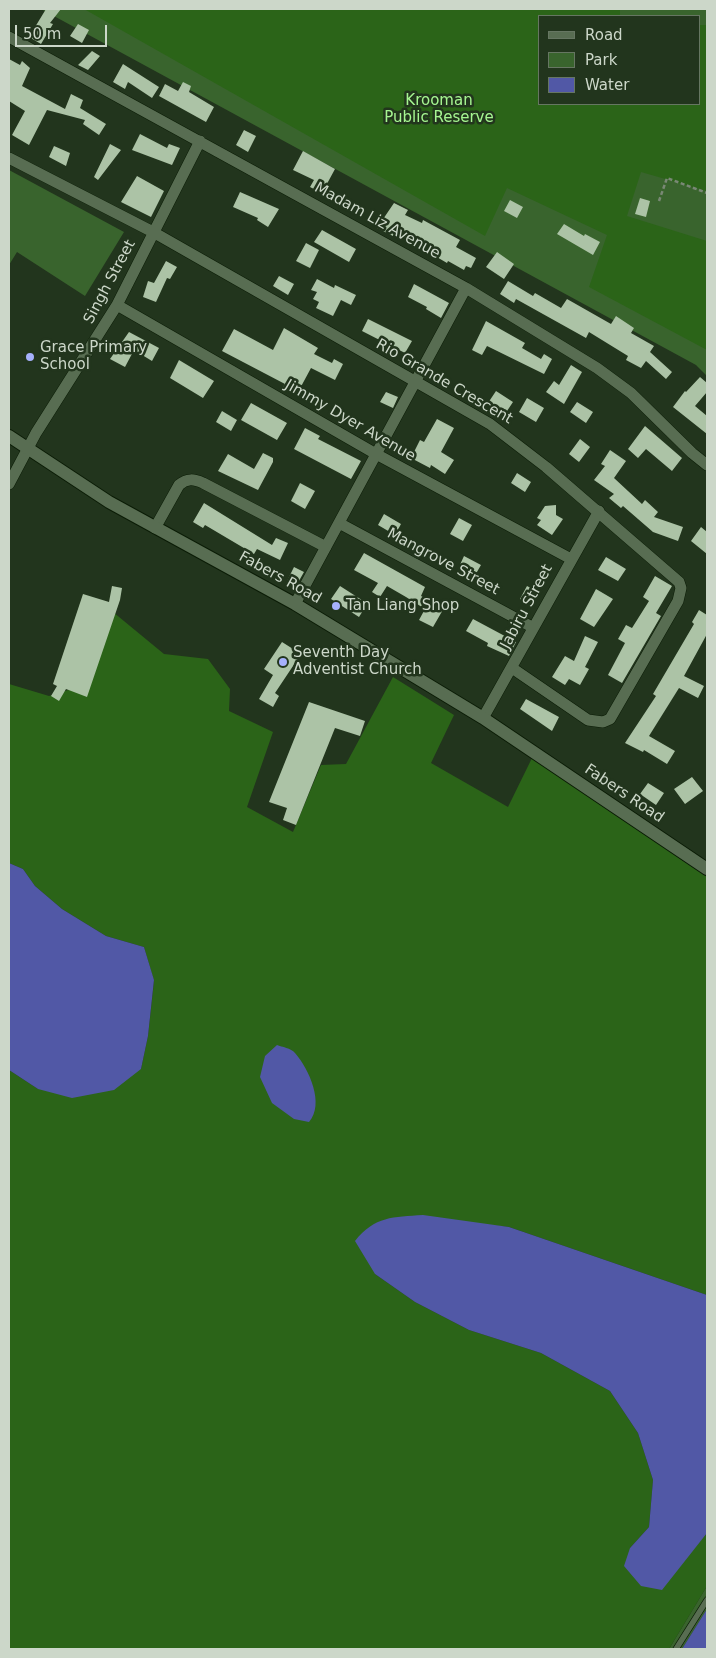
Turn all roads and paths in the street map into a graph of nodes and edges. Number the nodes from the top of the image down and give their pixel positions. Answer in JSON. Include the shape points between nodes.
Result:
{"nodes":[{"id":1,"x":9,"y":37,"type":"edge"},
{"id":2,"x":200,"y":141,"type":"junction"},
{"id":3,"x":9,"y":158,"type":"edge"},
{"id":4,"x":707,"y":193,"type":"edge"},
{"id":5,"x":659,"y":201,"type":"dead end"},
{"id":6,"x":153,"y":232,"type":"junction"},
{"id":7,"x":466,"y":288,"type":"junction"},
{"id":8,"x":117,"y":305,"type":"junction"},
{"id":9,"x":415,"y":382,"type":"junction"},
{"id":10,"x":9,"y":436,"type":"edge"},
{"id":11,"x":28,"y":448,"type":"junction"},
{"id":12,"x":376,"y":454,"type":"junction"},
{"id":13,"x":707,"y":465,"type":"edge"},
{"id":14,"x":9,"y":484,"type":"edge"},
{"id":15,"x":599,"y":511,"type":"junction"},
{"id":16,"x":339,"y":523,"type":"junction"},
{"id":17,"x":155,"y":528,"type":"junction"},
{"id":18,"x":326,"y":547,"type":"junction"},
{"id":19,"x":571,"y":559,"type":"junction"},
{"id":20,"x":295,"y":604,"type":"junction"},
{"id":21,"x":532,"y":627,"type":"junction"},
{"id":22,"x":512,"y":668,"type":"junction"},
{"id":23,"x":483,"y":718,"type":"junction"},
{"id":24,"x":707,"y":869,"type":"edge"},
{"id":25,"x":707,"y":1600,"type":"edge"},
{"id":26,"x":676,"y":1649,"type":"edge"}],
"edges":[{"from":1,"to":2,"type":"street","name":"Madam Liz Avenue"},
{"from":2,"to":6,"type":"street","name":"Singh Street"},
{"from":2,"to":7,"type":"street","name":"Madam Liz Avenue"},
{"from":3,"to":6,"type":"street","name":"Rio Grande Crescent"},
{"from":4,"to":5,"type":"path","via":[[667,178]]},
{"from":6,"to":8,"type":"street","name":"Singh Street"},
{"from":6,"to":9,"type":"street","name":"Rio Grande Crescent"},
{"from":7,"to":9,"type":"street"},
{"from":7,"to":13,"type":"street","name":"Madam Liz Avenue","via":[[616,380]]},
{"from":8,"to":11,"type":"street","name":"Singh Street"},
{"from":8,"to":12,"type":"street","name":"Jimmy Dyer Avenue"},
{"from":9,"to":12,"type":"street"},
{"from":9,"to":15,"type":"street","name":"Rio Grande Crescent","via":[[497,429]]},
{"from":10,"to":11,"type":"main road","name":"Fabers Road"},
{"from":11,"to":14,"type":"street","name":"Singh Street"},
{"from":11,"to":17,"type":"main road","name":"Fabers Road","via":[[109,502]]},
{"from":12,"to":16,"type":"street"},
{"from":12,"to":19,"type":"street","name":"Jimmy Dyer Avenue"},
{"from":15,"to":19,"type":"street","name":"Jabiru Street"},
{"from":15,"to":22,"type":"street","name":"Rio Grande Crescent","via":[[679,582],[682,588],[678,602],[614,715],[603,722],[588,720]]},
{"from":16,"to":18,"type":"street"},
{"from":16,"to":21,"type":"street","name":"Mangrove Street"},
{"from":17,"to":18,"type":"street","via":[[179,485],[191,480]]},
{"from":17,"to":20,"type":"main road","name":"Fabers Road"},
{"from":18,"to":20,"type":"street"},
{"from":19,"to":21,"type":"street","name":"Jabiru Street"},
{"from":20,"to":23,"type":"main road","name":"Fabers Road"},
{"from":21,"to":22,"type":"street","name":"Jabiru Street"},
{"from":22,"to":23,"type":"street","name":"Jabiru Street"},
{"from":23,"to":24,"type":"main road","name":"Fabers Road"},
{"from":25,"to":26,"type":"lane"}]}
